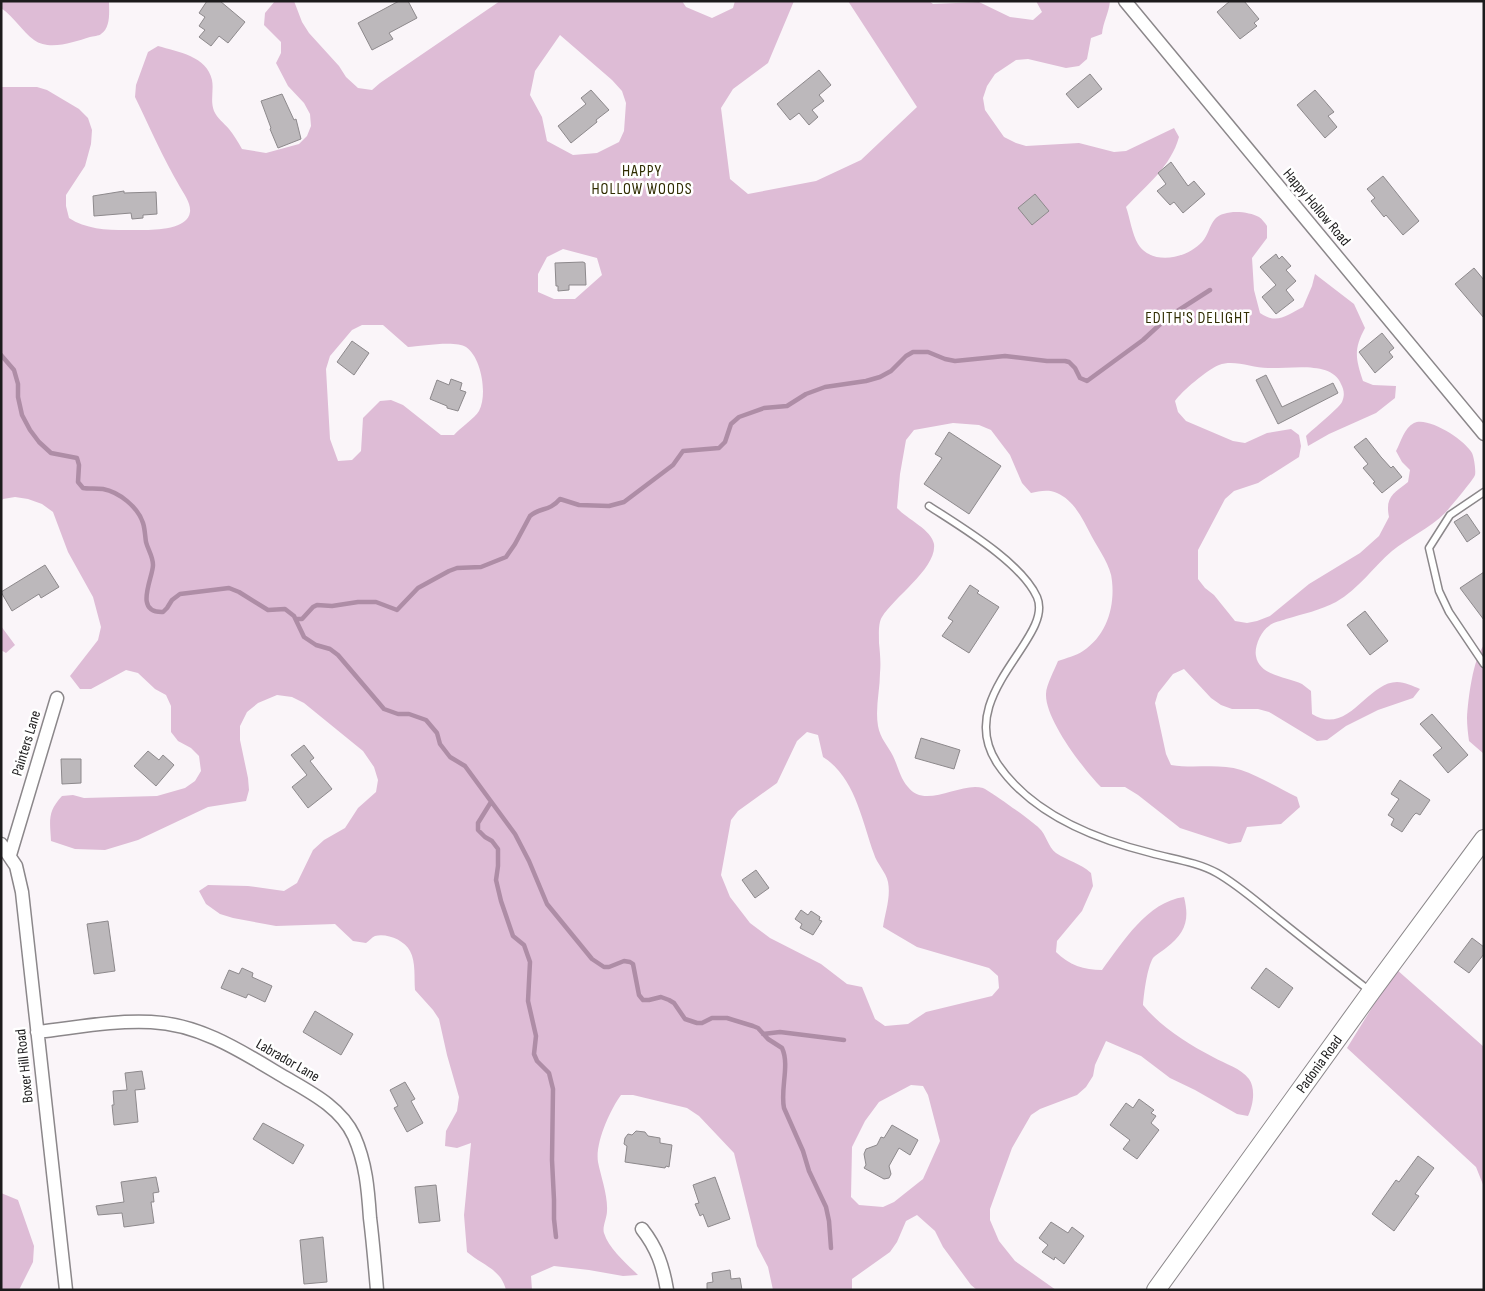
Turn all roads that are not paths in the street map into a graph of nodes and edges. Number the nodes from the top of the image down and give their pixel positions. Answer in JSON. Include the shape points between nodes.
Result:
{"nodes":[{"id":1,"x":1125,"y":1,"type":"edge"},
{"id":2,"x":1484,"y":434,"type":"edge"},
{"id":3,"x":1484,"y":492,"type":"edge"},
{"id":4,"x":929,"y":506,"type":"dead end"},
{"id":5,"x":1484,"y":664,"type":"edge"},
{"id":6,"x":57,"y":698,"type":"dead end"},
{"id":7,"x":1484,"y":839,"type":"edge"},
{"id":8,"x":1,"y":844,"type":"edge"},
{"id":9,"x":10,"y":855,"type":"junction"},
{"id":10,"x":1371,"y":992,"type":"junction"},
{"id":11,"x":37,"y":1032,"type":"junction"},
{"id":12,"x":642,"y":1228,"type":"dead end"},
{"id":13,"x":66,"y":1290,"type":"edge"},
{"id":14,"x":377,"y":1290,"type":"edge"},
{"id":15,"x":667,"y":1290,"type":"edge"},
{"id":16,"x":1156,"y":1290,"type":"edge"}],
"edges":[{"from":1,"to":2,"type":"street","name":"Happy Hollow Road"},
{"from":3,"to":5,"type":"lane","via":[[1450,515],[1429,548],[1439,591],[1449,612]]},
{"from":4,"to":10,"type":"lane","via":[[1013,566],[1031,587],[1040,606],[1035,625],[987,710],[989,744],[996,762],[1007,776],[1023,793],[1073,825],[1120,845],[1215,872]]},
{"from":6,"to":9,"type":"street","name":"Painters Lane"},
{"from":7,"to":10,"type":"main road","name":"Padonia Road"},
{"from":8,"to":9,"type":"street","name":"Boxer Hill Road"},
{"from":9,"to":11,"type":"street","name":"Boxer Hill Road","via":[[22,892]]},
{"from":10,"to":16,"type":"main road","name":"Padonia Road"},
{"from":11,"to":13,"type":"street","name":"Boxer Hill Road"},
{"from":11,"to":14,"type":"street","name":"Labrador Lane","via":[[124,1022],[177,1026],[229,1044],[321,1098],[341,1117],[353,1134],[362,1156],[367,1177]]},
{"from":12,"to":15,"type":"street","via":[[660,1259]]}]}
